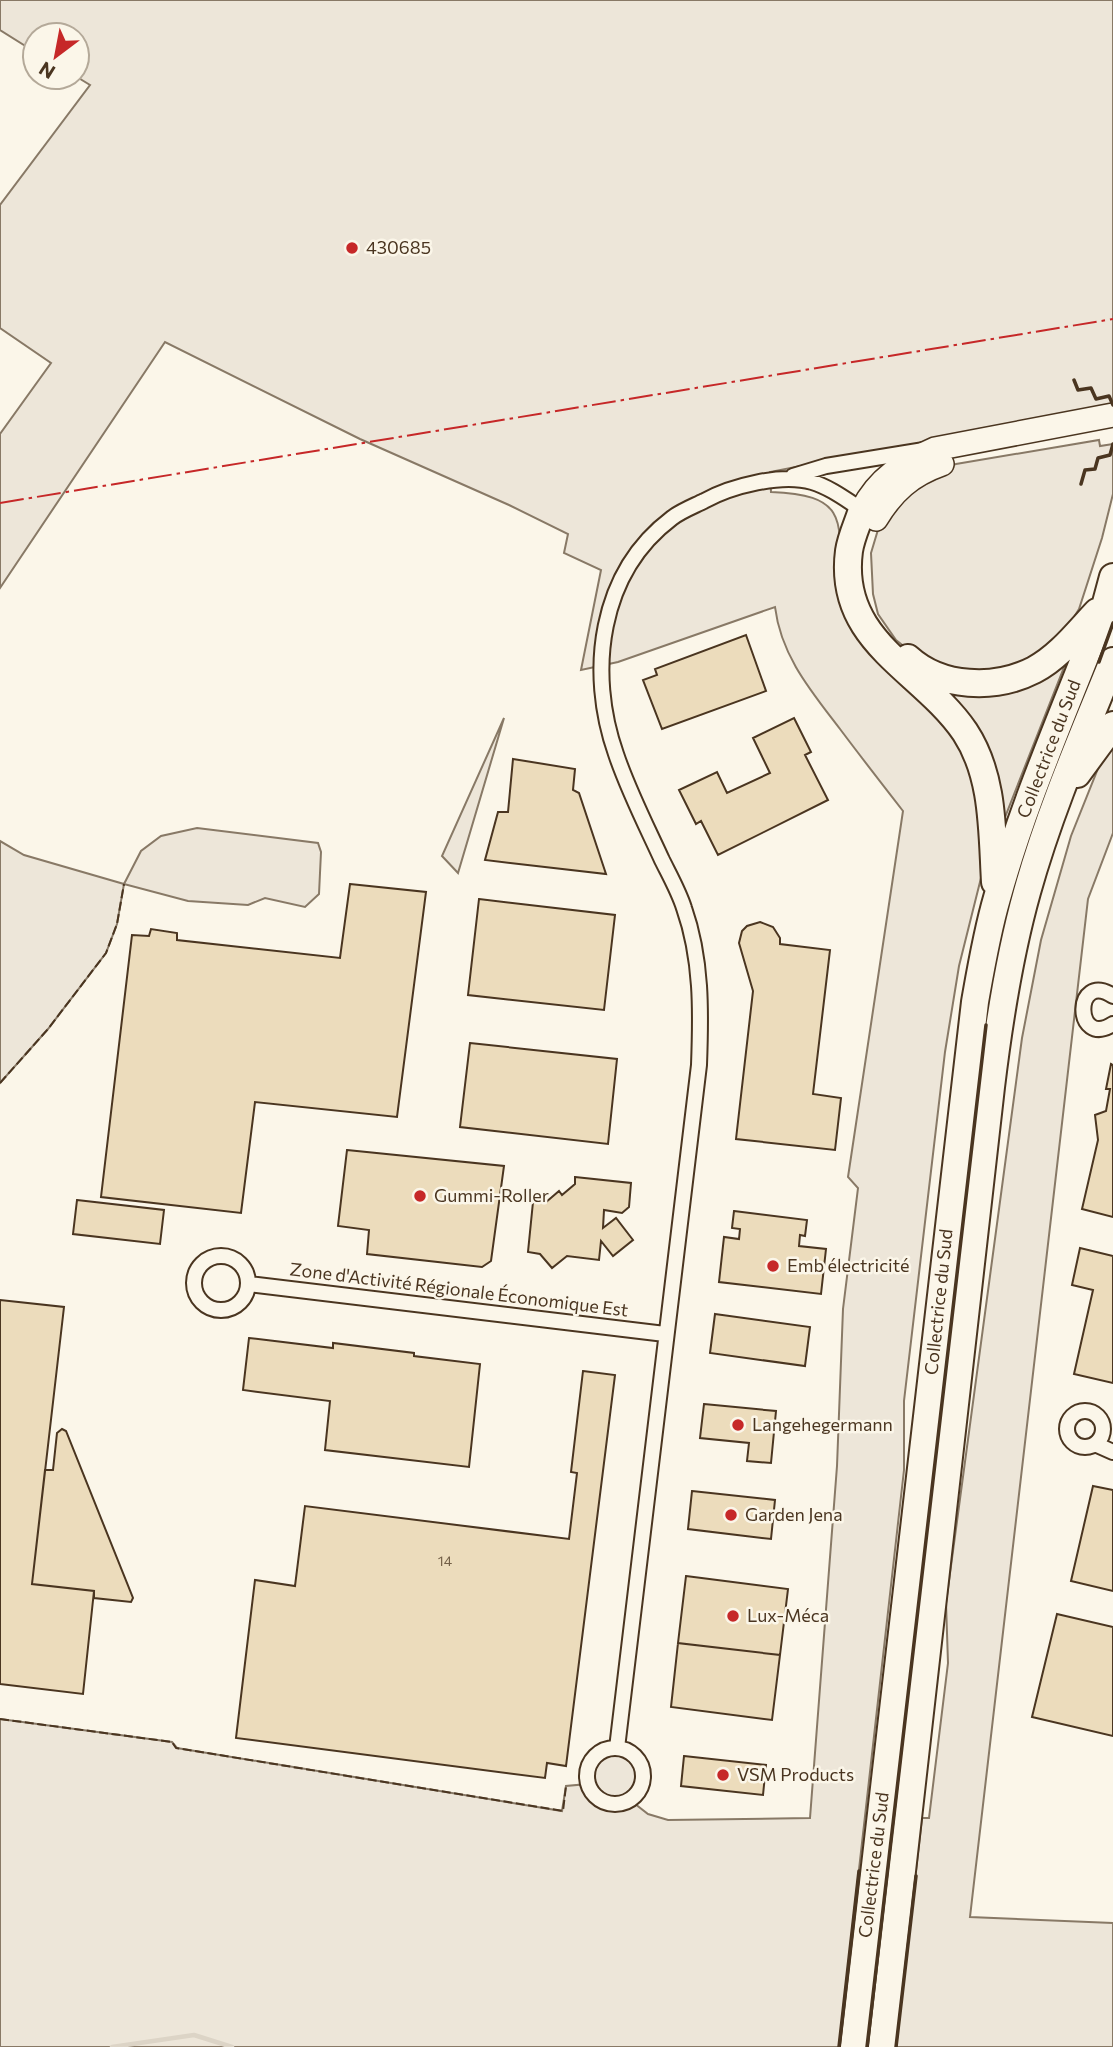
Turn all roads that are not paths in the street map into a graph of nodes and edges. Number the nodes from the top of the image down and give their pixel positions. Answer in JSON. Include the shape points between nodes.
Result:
{"nodes":[{"id":1,"x":1108,"y":423,"type":"edge"},
{"id":2,"x":935,"y":449,"type":"junction"},
{"id":3,"x":785,"y":479,"type":"junction"},
{"id":4,"x":869,"y":515,"type":"junction"},
{"id":5,"x":1113,"y":577,"type":"edge"},
{"id":6,"x":1106,"y":603,"type":"junction"},
{"id":7,"x":1113,"y":661,"type":"edge"},
{"id":8,"x":1113,"y":725,"type":"edge"},
{"id":9,"x":1056,"y":804,"type":"junction"},
{"id":10,"x":996,"y":901,"type":"junction"},
{"id":11,"x":1113,"y":996,"type":"edge"},
{"id":12,"x":1113,"y":1024,"type":"edge"},
{"id":13,"x":249,"y":1284,"type":"dead end"},
{"id":14,"x":665,"y":1334,"type":"junction"},
{"id":15,"x":1107,"y":1420,"type":"edge"},
{"id":16,"x":1095,"y":1444,"type":"junction"},
{"id":17,"x":1113,"y":1452,"type":"edge"},
{"id":18,"x":617,"y":1748,"type":"junction"},
{"id":19,"x":854,"y":2047,"type":"edge"},
{"id":20,"x":882,"y":2047,"type":"edge"}],
"edges":[{"from":1,"to":2,"type":"main road"},
{"from":1,"to":4,"type":"main road","via":[[921,471]]},
{"from":2,"to":3,"type":"street","via":[[826,466]]},
{"from":2,"to":4,"type":"main road","via":[[890,473],[871,493]]},
{"from":3,"to":4,"type":"street","via":[[810,481]]},
{"from":3,"to":14,"type":"street","via":[[721,492],[672,518],[630,564],[610,602],[600,653],[604,704],[615,752],[685,910],[696,954],[699,1065]]},
{"from":4,"to":6,"type":"highway","via":[[867,595],[873,614],[890,642],[916,665],[944,679],[975,684],[1006,680],[1035,669],[1058,653]]},
{"from":4,"to":10,"type":"highway","via":[[849,550],[854,604],[861,622],[888,656],[944,706],[966,733],[990,801]]},
{"from":5,"to":6,"type":"highway","name":"Collectrice du Sud"},
{"from":6,"to":10,"type":"highway","name":"Collectrice du Sud","via":[[1028,800]]},
{"from":7,"to":9,"type":"highway","name":"Collectrice du Sud"},
{"from":8,"to":9,"type":"highway"},
{"from":9,"to":20,"type":"highway","name":"Collectrice du Sud","via":[[1024,905],[997,1038]]},
{"from":10,"to":19,"type":"highway","name":"Collectrice du Sud","via":[[965,1068]]},
{"from":11,"to":12,"type":"street","via":[[1103,991],[1091,993],[1082,1009],[1090,1025],[1102,1028]]},
{"from":13,"to":14,"type":"street","name":"Zone d'Activité Régionale Économique Est"},
{"from":14,"to":18,"type":"street"},
{"from":15,"to":16,"type":"street"},
{"from":15,"to":16,"type":"street","via":[[1085,1410],[1073,1414],[1067,1425],[1072,1443],[1083,1448]]},
{"from":16,"to":17,"type":"street"},
{"from":18,"to":18,"type":"street","via":[[592,1758],[586,1775],[591,1792],[613,1804],[637,1794],[643,1777],[639,1760]]}]}
